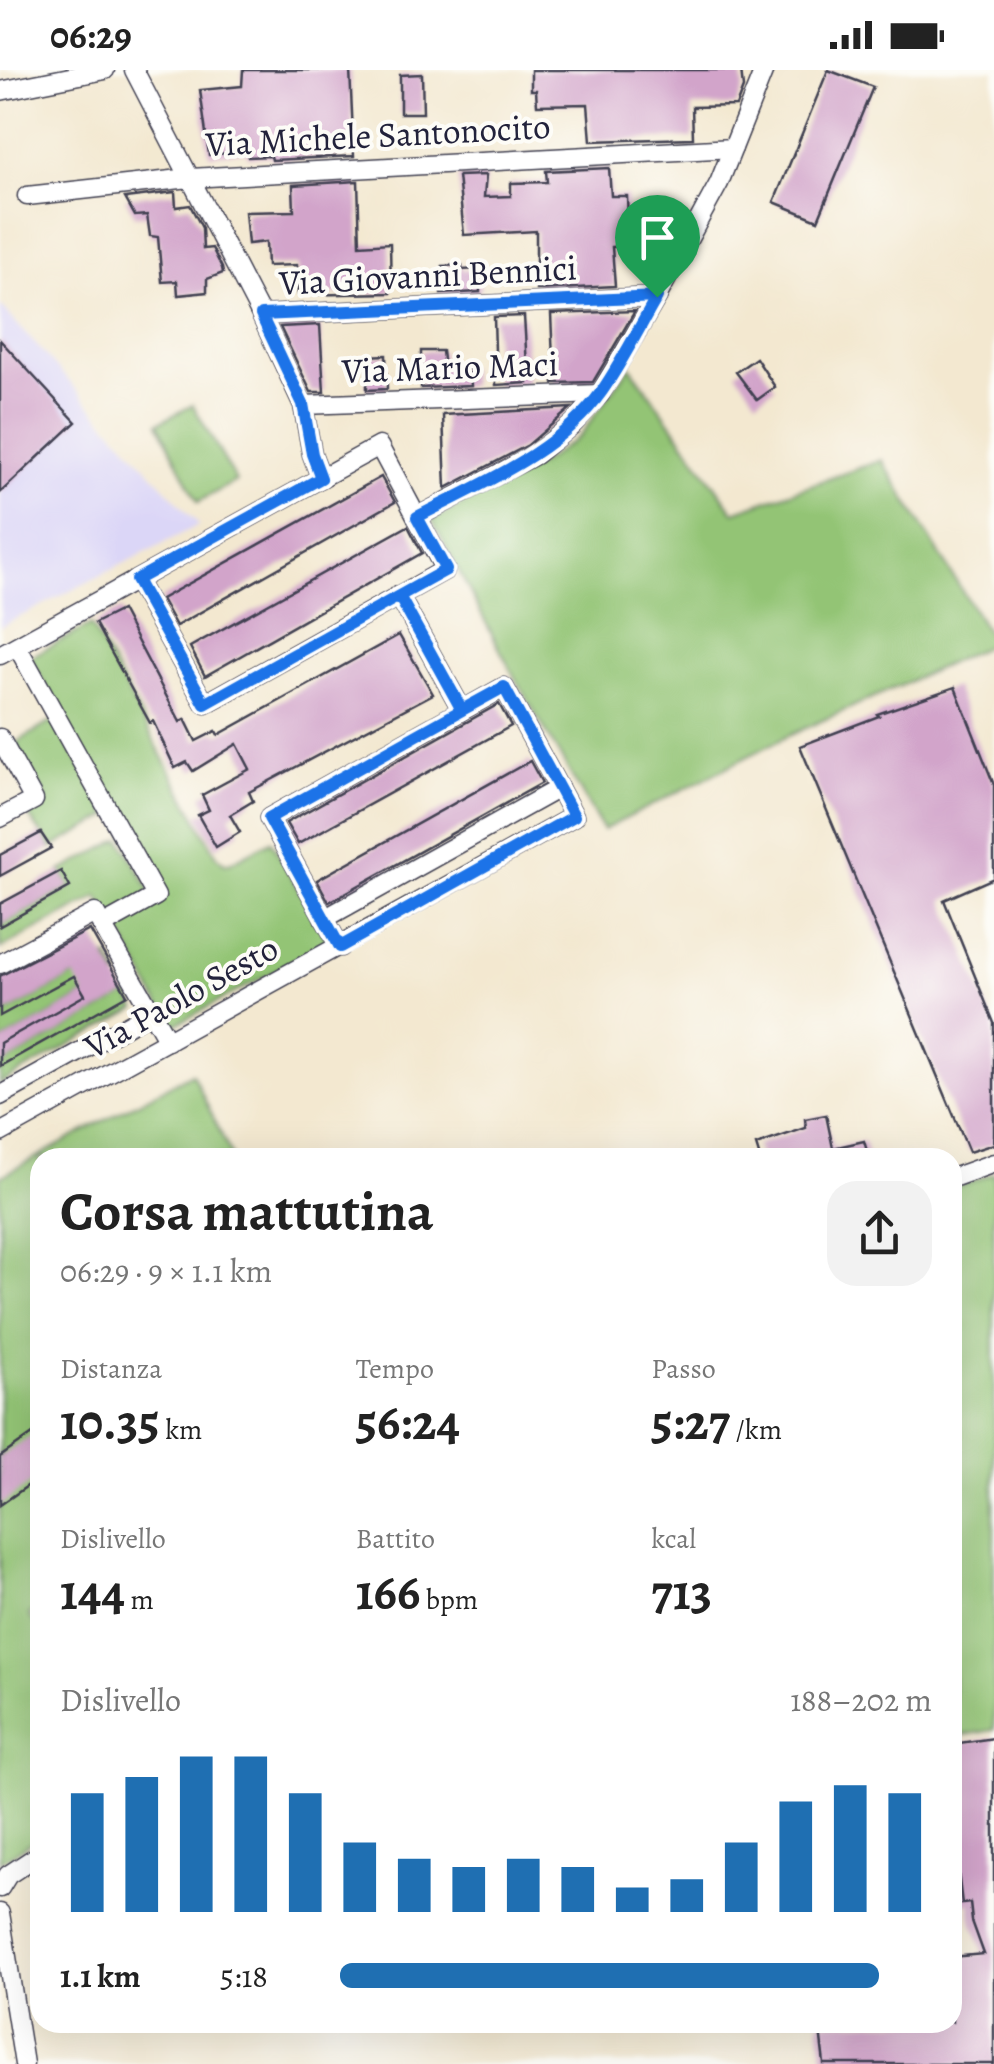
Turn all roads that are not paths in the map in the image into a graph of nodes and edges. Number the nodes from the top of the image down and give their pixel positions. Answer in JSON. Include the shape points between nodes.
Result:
{"nodes":[{"id":1,"x":105,"y":70,"type":"edge"},
{"id":2,"x":134,"y":70,"type":"edge"},
{"id":3,"x":764,"y":70,"type":"edge"},
{"id":4,"x":0,"y":90,"type":"edge"},
{"id":5,"x":733,"y":148,"type":"junction"},
{"id":6,"x":190,"y":178,"type":"junction"},
{"id":7,"x":27,"y":196,"type":"dead end"},
{"id":8,"x":657,"y":297,"type":"junction"},
{"id":9,"x":261,"y":315,"type":"junction"},
{"id":10,"x":600,"y":394,"type":"junction"},
{"id":11,"x":303,"y":404,"type":"junction"},
{"id":12,"x":321,"y":478,"type":"junction"},
{"id":13,"x":417,"y":517,"type":"junction"},
{"id":14,"x":136,"y":580,"type":"junction"},
{"id":15,"x":399,"y":596,"type":"junction"},
{"id":16,"x":18,"y":646,"type":"junction"},
{"id":17,"x":0,"y":656,"type":"edge"},
{"id":18,"x":462,"y":710,"type":"junction"},
{"id":19,"x":0,"y":738,"type":"edge"},
{"id":20,"x":558,"y":788,"type":"junction"},
{"id":21,"x":0,"y":818,"type":"edge"},
{"id":22,"x":324,"y":918,"type":"junction"},
{"id":23,"x":99,"y":919,"type":"junction"},
{"id":24,"x":340,"y":947,"type":"junction"},
{"id":25,"x":0,"y":964,"type":"edge"},
{"id":26,"x":152,"y":1012,"type":"junction"},
{"id":27,"x":168,"y":1041,"type":"junction"},
{"id":28,"x":0,"y":1096,"type":"edge"},
{"id":29,"x":0,"y":1133,"type":"edge"},
{"id":30,"x":994,"y":1163,"type":"edge"},
{"id":31,"x":962,"y":1174,"type":"edge"},
{"id":32,"x":30,"y":1860,"type":"edge"},
{"id":33,"x":1,"y":1884,"type":"edge"},
{"id":34,"x":0,"y":1913,"type":"edge"},
{"id":35,"x":24,"y":2064,"type":"edge"}],
"edges":[{"from":1,"to":4,"type":"street"},
{"from":2,"to":6,"type":"street"},
{"from":3,"to":5,"type":"street"},
{"from":5,"to":6,"type":"street","name":"Via Michele Santonocito"},
{"from":5,"to":8,"type":"street"},
{"from":6,"to":7,"type":"street","name":"Via Michele Santonocito"},
{"from":6,"to":9,"type":"street"},
{"from":8,"to":9,"type":"street","name":"Via Giovanni Bennici"},
{"from":8,"to":10,"type":"street"},
{"from":9,"to":11,"type":"street"},
{"from":10,"to":11,"type":"street","name":"Via Mario Maci"},
{"from":10,"to":13,"type":"street","via":[[536,454]]},
{"from":11,"to":12,"type":"street"},
{"from":12,"to":13,"type":"street","via":[[379,446]]},
{"from":12,"to":14,"type":"street"},
{"from":13,"to":15,"type":"street","via":[[446,570]]},
{"from":14,"to":15,"type":"street","via":[[205,704]]},
{"from":14,"to":16,"type":"street"},
{"from":15,"to":18,"type":"street"},
{"from":16,"to":17,"type":"street"},
{"from":16,"to":23,"type":"street","via":[[156,896]]},
{"from":18,"to":20,"type":"street","via":[[504,687]]},
{"from":18,"to":22,"type":"street","via":[[269,818]]},
{"from":19,"to":21,"type":"street","via":[[34,800]]},
{"from":20,"to":22,"type":"street"},
{"from":20,"to":24,"type":"street","name":"Via Paolo Sesto","via":[[574,816]]},
{"from":22,"to":24,"type":"street"},
{"from":23,"to":25,"type":"street"},
{"from":23,"to":26,"type":"street"},
{"from":24,"to":27,"type":"street","name":"Via Paolo Sesto"},
{"from":26,"to":27,"type":"street"},
{"from":26,"to":28,"type":"street"},
{"from":27,"to":29,"type":"street","name":"Via Paolo Sesto"},
{"from":30,"to":31,"type":"street"},
{"from":32,"to":33,"type":"street"},
{"from":34,"to":35,"type":"street"}]}
